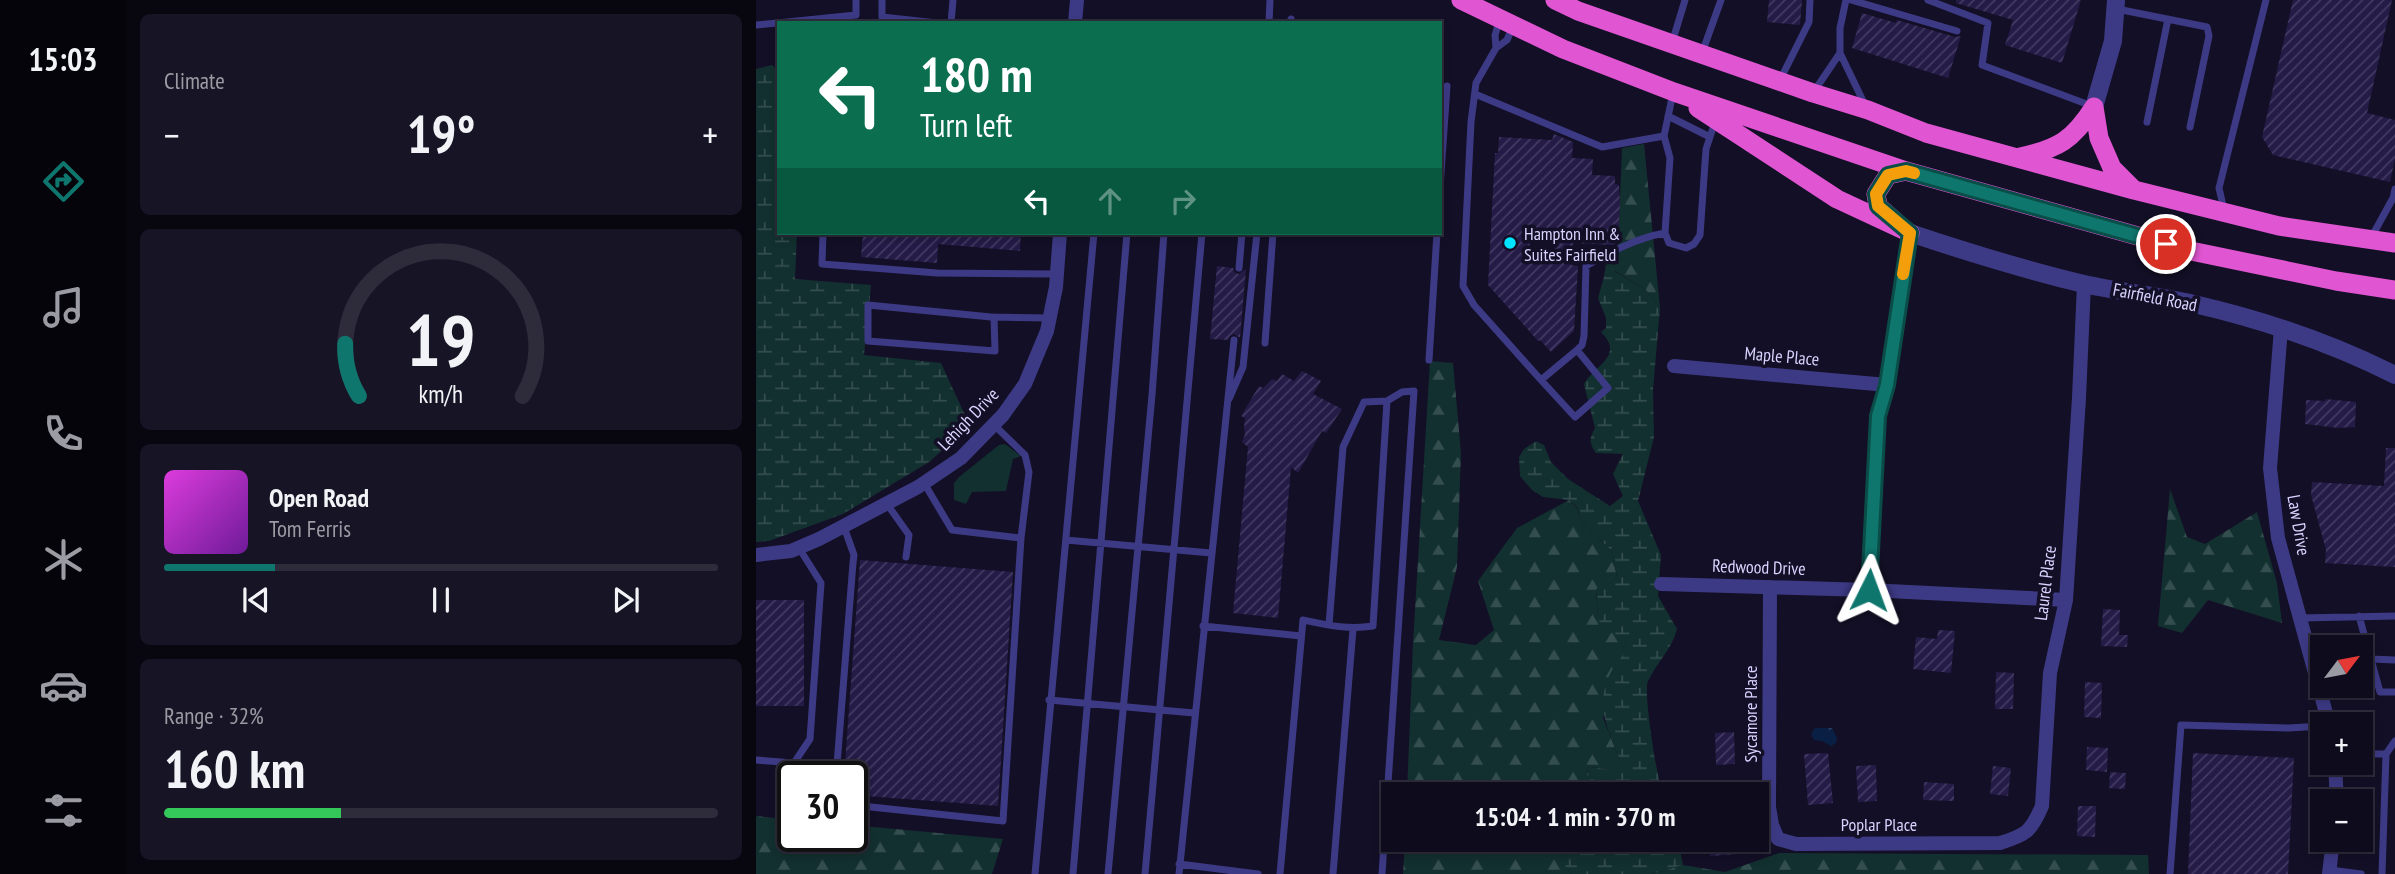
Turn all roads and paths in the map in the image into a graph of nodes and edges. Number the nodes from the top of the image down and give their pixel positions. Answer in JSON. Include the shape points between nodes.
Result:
{"nodes":[{"id":1,"x":856,"y":0,"type":"edge"},
{"id":2,"x":882,"y":0,"type":"edge"},
{"id":3,"x":953,"y":0,"type":"edge"},
{"id":4,"x":1077,"y":0,"type":"edge"},
{"id":5,"x":1270,"y":0,"type":"edge"},
{"id":6,"x":1461,"y":0,"type":"edge"},
{"id":7,"x":1685,"y":0,"type":"edge"},
{"id":8,"x":1721,"y":0,"type":"edge"},
{"id":9,"x":1810,"y":0,"type":"edge"},
{"id":10,"x":1848,"y":0,"type":"edge"},
{"id":11,"x":1928,"y":0,"type":"edge"},
{"id":12,"x":2266,"y":0,"type":"edge"},
{"id":13,"x":1563,"y":2,"type":"edge"},
{"id":14,"x":2116,"y":4,"type":"edge"},
{"id":15,"x":2168,"y":19,"type":"junction"},
{"id":16,"x":796,"y":21,"type":"edge"},
{"id":17,"x":919,"y":21,"type":"edge"},
{"id":18,"x":951,"y":21,"type":"edge"},
{"id":19,"x":1075,"y":21,"type":"edge"},
{"id":20,"x":1269,"y":21,"type":"edge"},
{"id":21,"x":1507,"y":22,"type":"junction"},
{"id":22,"x":777,"y":23,"type":"edge"},
{"id":23,"x":756,"y":25,"type":"edge"},
{"id":24,"x":1956,"y":31,"type":"dead end"},
{"id":25,"x":1672,"y":44,"type":"junction"},
{"id":26,"x":1496,"y":48,"type":"junction"},
{"id":27,"x":1840,"y":53,"type":"junction"},
{"id":28,"x":1702,"y":54,"type":"junction"},
{"id":29,"x":1779,"y":81,"type":"junction"},
{"id":30,"x":1447,"y":86,"type":"dead end"},
{"id":31,"x":1674,"y":92,"type":"junction"},
{"id":32,"x":1813,"y":93,"type":"junction"},
{"id":33,"x":1475,"y":94,"type":"junction"},
{"id":34,"x":2094,"y":107,"type":"junction"},
{"id":35,"x":1868,"y":110,"type":"junction"},
{"id":36,"x":1668,"y":116,"type":"junction"},
{"id":37,"x":2147,"y":122,"type":"dead end"},
{"id":38,"x":2190,"y":127,"type":"dead end"},
{"id":39,"x":1713,"y":129,"type":"junction"},
{"id":40,"x":1664,"y":136,"type":"junction"},
{"id":41,"x":2017,"y":158,"type":"junction"},
{"id":42,"x":1442,"y":159,"type":"edge"},
{"id":43,"x":1906,"y":171,"type":"junction"},
{"id":44,"x":2395,"y":188,"type":"edge"},
{"id":45,"x":2134,"y":190,"type":"junction"},
{"id":46,"x":2225,"y":212,"type":"junction"},
{"id":47,"x":1665,"y":233,"type":"junction"},
{"id":48,"x":1910,"y":233,"type":"junction"},
{"id":49,"x":823,"y":235,"type":"edge"},
{"id":50,"x":1060,"y":235,"type":"edge"},
{"id":51,"x":1094,"y":235,"type":"edge"},
{"id":52,"x":1127,"y":235,"type":"edge"},
{"id":53,"x":1164,"y":235,"type":"edge"},
{"id":54,"x":1202,"y":235,"type":"edge"},
{"id":55,"x":1242,"y":235,"type":"edge"},
{"id":56,"x":1257,"y":235,"type":"edge"},
{"id":57,"x":1273,"y":235,"type":"edge"},
{"id":58,"x":1437,"y":235,"type":"edge"},
{"id":59,"x":2370,"y":240,"type":"junction"},
{"id":60,"x":2395,"y":243,"type":"edge"},
{"id":61,"x":1239,"y":268,"type":"dead end"},
{"id":62,"x":1057,"y":274,"type":"junction"},
{"id":63,"x":2084,"y":284,"type":"junction"},
{"id":64,"x":2395,"y":290,"type":"edge"},
{"id":65,"x":994,"y":317,"type":"junction"},
{"id":66,"x":1049,"y":318,"type":"junction"},
{"id":67,"x":2281,"y":328,"type":"junction"},
{"id":68,"x":1234,"y":340,"type":"dead end"},
{"id":69,"x":1265,"y":343,"type":"dead end"},
{"id":70,"x":1577,"y":350,"type":"junction"},
{"id":71,"x":1429,"y":360,"type":"dead end"},
{"id":72,"x":1674,"y":366,"type":"dead end"},
{"id":73,"x":2395,"y":375,"type":"edge"},
{"id":74,"x":1541,"y":380,"type":"junction"},
{"id":75,"x":1887,"y":385,"type":"junction"},
{"id":76,"x":1387,"y":401,"type":"junction"},
{"id":77,"x":1226,"y":406,"type":"junction"},
{"id":78,"x":994,"y":425,"type":"junction"},
{"id":79,"x":924,"y":483,"type":"junction"},
{"id":80,"x":887,"y":504,"type":"junction"},
{"id":81,"x":844,"y":527,"type":"junction"},
{"id":82,"x":1021,"y":538,"type":"junction"},
{"id":83,"x":1066,"y":540,"type":"junction"},
{"id":84,"x":1101,"y":544,"type":"junction"},
{"id":85,"x":799,"y":548,"type":"junction"},
{"id":86,"x":1138,"y":548,"type":"junction"},
{"id":87,"x":1174,"y":551,"type":"junction"},
{"id":88,"x":1210,"y":553,"type":"junction"},
{"id":89,"x":756,"y":555,"type":"edge"},
{"id":90,"x":906,"y":557,"type":"dead end"},
{"id":91,"x":1661,"y":583,"type":"dead end"},
{"id":92,"x":1770,"y":587,"type":"junction"},
{"id":93,"x":1869,"y":590,"type":"junction"},
{"id":94,"x":2066,"y":600,"type":"junction"},
{"id":95,"x":2359,"y":616,"type":"junction"},
{"id":96,"x":2395,"y":616,"type":"edge"},
{"id":97,"x":2301,"y":618,"type":"junction"},
{"id":98,"x":1329,"y":625,"type":"junction"},
{"id":99,"x":1203,"y":626,"type":"junction"},
{"id":100,"x":1353,"y":629,"type":"junction"},
{"id":101,"x":2364,"y":635,"type":"edge"},
{"id":102,"x":1301,"y":636,"type":"junction"},
{"id":103,"x":2373,"y":659,"type":"edge"},
{"id":104,"x":2395,"y":660,"type":"edge"},
{"id":105,"x":2373,"y":666,"type":"edge"},
{"id":106,"x":2395,"y":692,"type":"edge"},
{"id":107,"x":1049,"y":700,"type":"junction"},
{"id":108,"x":1087,"y":704,"type":"junction"},
{"id":109,"x":1123,"y":706,"type":"junction"},
{"id":110,"x":1160,"y":710,"type":"junction"},
{"id":111,"x":2326,"y":712,"type":"edge"},
{"id":112,"x":1194,"y":713,"type":"junction"},
{"id":113,"x":2310,"y":727,"type":"edge"},
{"id":114,"x":2395,"y":741,"type":"edge"},
{"id":115,"x":2373,"y":754,"type":"edge"},
{"id":116,"x":2386,"y":754,"type":"junction"},
{"id":117,"x":756,"y":760,"type":"edge"},
{"id":118,"x":837,"y":761,"type":"edge"},
{"id":119,"x":868,"y":807,"type":"edge"},
{"id":120,"x":1779,"y":839,"type":"joint"},
{"id":121,"x":1979,"y":843,"type":"joint"},
{"id":122,"x":2332,"y":852,"type":"edge"},
{"id":123,"x":1179,"y":864,"type":"junction"},
{"id":124,"x":2329,"y":872,"type":"edge"},
{"id":125,"x":1035,"y":874,"type":"edge"},
{"id":126,"x":1073,"y":874,"type":"edge"},
{"id":127,"x":1108,"y":874,"type":"edge"},
{"id":128,"x":1145,"y":874,"type":"edge"},
{"id":129,"x":1179,"y":874,"type":"edge"},
{"id":130,"x":1258,"y":874,"type":"edge"},
{"id":131,"x":1280,"y":874,"type":"edge"},
{"id":132,"x":1333,"y":874,"type":"edge"},
{"id":133,"x":1382,"y":874,"type":"edge"},
{"id":134,"x":2170,"y":874,"type":"edge"},
{"id":135,"x":2361,"y":874,"type":"edge"},
{"id":136,"x":2382,"y":874,"type":"edge"}],
"edges":[{"from":1,"to":16,"type":"lane","via":[[856,15]]},
{"from":2,"to":17,"type":"lane","via":[[882,17]]},
{"from":3,"to":18,"type":"lane"},
{"from":4,"to":19,"type":"street"},
{"from":5,"to":20,"type":"lane"},
{"from":6,"to":21,"type":"highway"},
{"from":7,"to":25,"type":"lane"},
{"from":8,"to":28,"type":"lane"},
{"from":9,"to":29,"type":"lane","via":[[1809,22]]},
{"from":10,"to":24,"type":"lane"},
{"from":10,"to":27,"type":"lane","via":[[1840,28]]},
{"from":11,"to":34,"type":"lane","via":[[1987,23],[1982,65]]},
{"from":12,"to":46,"type":"lane","via":[[2219,188]]},
{"from":13,"to":25,"type":"highway"},
{"from":14,"to":15,"type":"lane"},
{"from":14,"to":34,"type":"street","via":[[2113,41]]},
{"from":15,"to":37,"type":"lane"},
{"from":15,"to":38,"type":"lane","via":[[2207,27],[2209,36]]},
{"from":21,"to":26,"type":"lane","via":[[1495,35]]},
{"from":21,"to":26,"type":"lane","via":[[1507,40]]},
{"from":21,"to":31,"type":"highway"},
{"from":22,"to":23,"type":"lane"},
{"from":25,"to":28,"type":"highway"},
{"from":26,"to":33,"type":"lane","via":[[1476,83]]},
{"from":27,"to":32,"type":"lane"},
{"from":27,"to":35,"type":"lane"},
{"from":28,"to":29,"type":"highway"},
{"from":29,"to":32,"type":"highway"},
{"from":30,"to":42,"type":"lane"},
{"from":31,"to":36,"type":"lane"},
{"from":31,"to":39,"type":"highway"},
{"from":31,"to":43,"type":"highway"},
{"from":32,"to":35,"type":"highway"},
{"from":33,"to":40,"type":"lane","via":[[1602,147]]},
{"from":33,"to":74,"type":"lane","via":[[1463,286],[1474,305]]},
{"from":34,"to":41,"type":"highway","via":[[2081,128],[2061,146]]},
{"from":34,"to":45,"type":"highway","via":[[2099,138],[2112,168]]},
{"from":35,"to":41,"type":"highway","via":[[1926,133]]},
{"from":36,"to":39,"type":"lane"},
{"from":36,"to":40,"type":"lane"},
{"from":39,"to":47,"type":"lane","via":[[1706,149],[1700,235],[1686,248],[1669,243]]},
{"from":39,"to":48,"type":"highway","via":[[1837,199]]},
{"from":40,"to":47,"type":"lane","via":[[1670,158]]},
{"from":41,"to":45,"type":"highway"},
{"from":43,"to":48,"type":"highway","via":[[1888,175],[1876,194],[1878,206]]},
{"from":43,"to":64,"type":"highway","via":[[2191,251]]},
{"from":44,"to":59,"type":"lane"},
{"from":45,"to":46,"type":"highway"},
{"from":46,"to":59,"type":"highway","via":[[2279,226]]},
{"from":47,"to":70,"type":"lane","via":[[1648,236],[1586,266],[1584,336]]},
{"from":48,"to":63,"type":"street","name":"Fairfield Road"},
{"from":48,"to":75,"type":"street"},
{"from":49,"to":62,"type":"lane","via":[[822,264],[937,273]]},
{"from":50,"to":62,"type":"street","name":"Lehigh Drive"},
{"from":51,"to":83,"type":"lane"},
{"from":52,"to":84,"type":"lane"},
{"from":53,"to":86,"type":"lane"},
{"from":54,"to":87,"type":"lane"},
{"from":55,"to":61,"type":"lane"},
{"from":56,"to":77,"type":"lane","via":[[1243,367]]},
{"from":57,"to":69,"type":"lane"},
{"from":58,"to":71,"type":"lane"},
{"from":59,"to":60,"type":"highway"},
{"from":62,"to":66,"type":"street","name":"Lehigh Drive"},
{"from":63,"to":67,"type":"street","name":"Fairfield Road","via":[[2195,304]]},
{"from":63,"to":94,"type":"street","name":"Laurel Place"},
{"from":65,"to":65,"type":"lane","via":[[868,305],[868,341],[995,351]]},
{"from":65,"to":66,"type":"lane"},
{"from":66,"to":78,"type":"street","name":"Lehigh Drive","via":[[1025,384]]},
{"from":67,"to":73,"type":"street","name":"Fairfield Road"},
{"from":67,"to":97,"type":"street","name":"Law Drive","via":[[2270,468],[2278,538]]},
{"from":68,"to":77,"type":"lane"},
{"from":70,"to":74,"type":"lane"},
{"from":70,"to":74,"type":"lane","via":[[1608,388],[1575,417]]},
{"from":72,"to":75,"type":"street","name":"Maple Place"},
{"from":75,"to":93,"type":"street","via":[[1878,416]]},
{"from":76,"to":98,"type":"lane","via":[[1364,402],[1343,447]]},
{"from":76,"to":100,"type":"lane","via":[[1373,626]]},
{"from":76,"to":133,"type":"lane","via":[[1414,391]]},
{"from":77,"to":88,"type":"lane"},
{"from":78,"to":79,"type":"street","name":"Lehigh Drive","via":[[961,458]]},
{"from":78,"to":82,"type":"lane","via":[[1025,455],[1029,472]]},
{"from":79,"to":80,"type":"street","name":"Lehigh Drive"},
{"from":79,"to":82,"type":"lane","via":[[952,530]]},
{"from":80,"to":81,"type":"street","name":"Lehigh Drive"},
{"from":80,"to":90,"type":"lane","via":[[909,535]]},
{"from":81,"to":85,"type":"street","name":"Lehigh Drive"},
{"from":81,"to":118,"type":"lane","via":[[854,555]]},
{"from":82,"to":119,"type":"lane","via":[[1003,821]]},
{"from":83,"to":84,"type":"lane"},
{"from":83,"to":107,"type":"lane"},
{"from":84,"to":86,"type":"lane"},
{"from":84,"to":108,"type":"lane"},
{"from":85,"to":89,"type":"street","name":"Lehigh Drive"},
{"from":85,"to":117,"type":"lane","via":[[821,583],[810,739],[794,763]]},
{"from":86,"to":87,"type":"lane"},
{"from":86,"to":109,"type":"lane"},
{"from":87,"to":88,"type":"lane"},
{"from":87,"to":110,"type":"lane"},
{"from":88,"to":99,"type":"lane"},
{"from":91,"to":92,"type":"street","name":"Redwood Drive"},
{"from":92,"to":93,"type":"street","name":"Redwood Drive"},
{"from":92,"to":120,"type":"street","name":"Sycamore Place","via":[[1769,807]]},
{"from":93,"to":94,"type":"street","name":"Redwood Drive"},
{"from":94,"to":121,"type":"street","name":"Laurel Place","via":[[2050,673],[2042,806],[2034,826],[2022,836]]},
{"from":95,"to":96,"type":"lane"},
{"from":95,"to":97,"type":"lane"},
{"from":95,"to":101,"type":"lane"},
{"from":97,"to":111,"type":"street","name":"Law Drive"},
{"from":98,"to":100,"type":"lane"},
{"from":98,"to":102,"type":"lane","via":[[1303,620]]},
{"from":99,"to":102,"type":"lane"},
{"from":99,"to":112,"type":"lane"},
{"from":100,"to":132,"type":"lane"},
{"from":102,"to":131,"type":"lane"},
{"from":103,"to":104,"type":"lane"},
{"from":105,"to":106,"type":"lane","via":[[2380,692]]},
{"from":107,"to":108,"type":"lane"},
{"from":107,"to":125,"type":"lane"},
{"from":108,"to":109,"type":"lane"},
{"from":108,"to":126,"type":"lane"},
{"from":109,"to":110,"type":"lane"},
{"from":109,"to":127,"type":"lane"},
{"from":110,"to":112,"type":"lane"},
{"from":110,"to":128,"type":"lane"},
{"from":112,"to":123,"type":"lane"},
{"from":113,"to":134,"type":"lane","via":[[2181,724]]},
{"from":114,"to":116,"type":"lane"},
{"from":115,"to":116,"type":"lane"},
{"from":116,"to":136,"type":"lane"},
{"from":120,"to":121,"type":"street","name":"Poplar Place","via":[[1796,844]]},
{"from":122,"to":124,"type":"street"},
{"from":123,"to":129,"type":"lane"},
{"from":123,"to":130,"type":"lane"},
{"from":124,"to":135,"type":"lane"}]}
